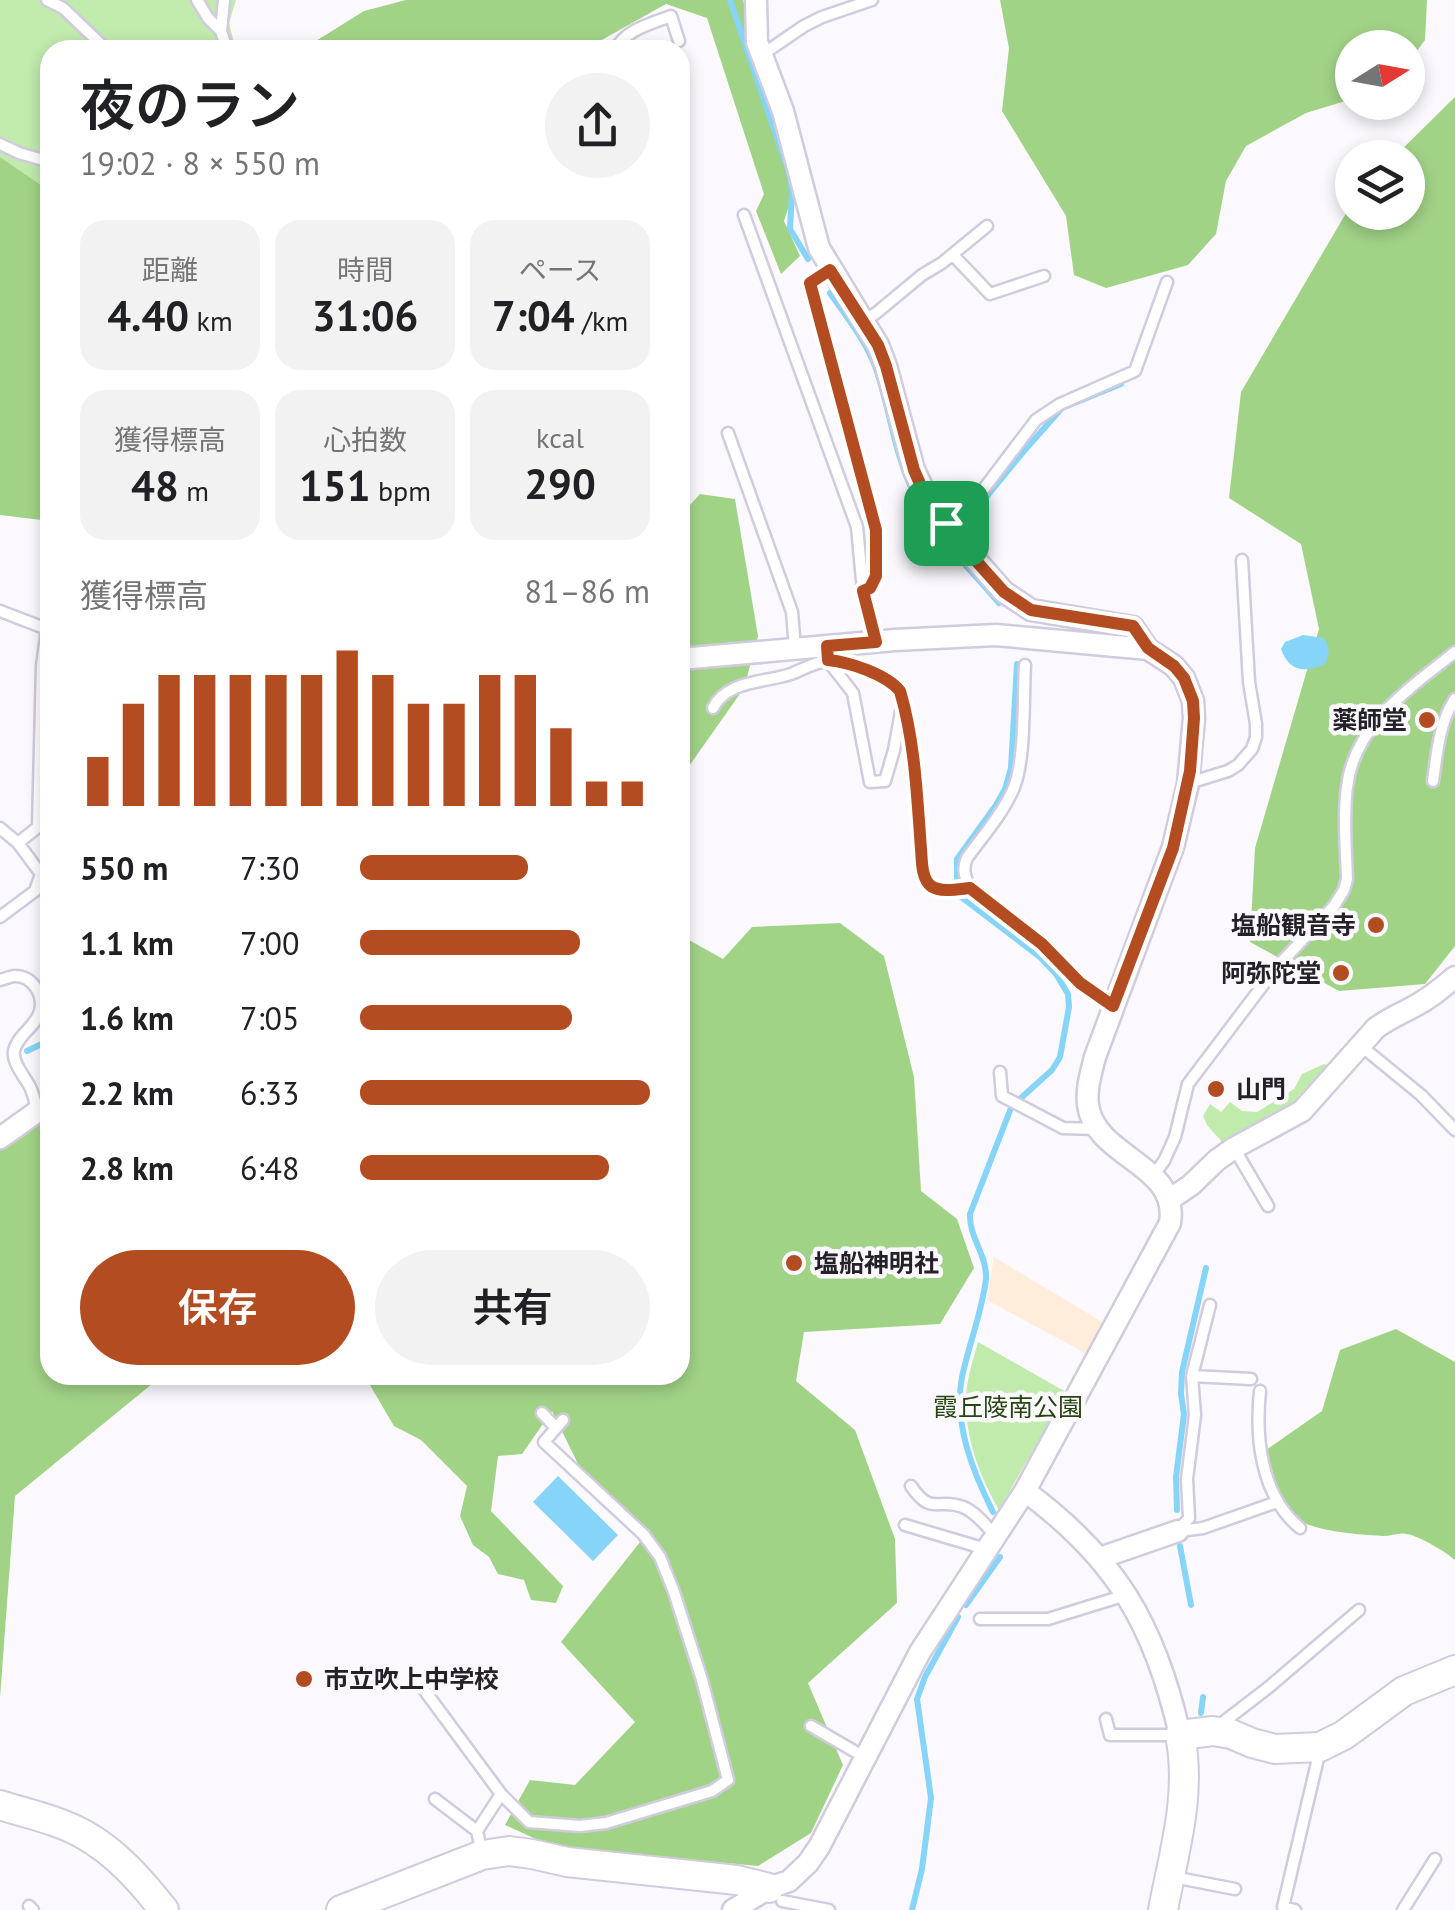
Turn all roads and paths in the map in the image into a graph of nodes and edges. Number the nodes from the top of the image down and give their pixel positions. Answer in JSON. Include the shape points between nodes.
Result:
{"nodes":[{"id":1,"x":47,"y":0,"type":"edge"},
{"id":2,"x":197,"y":0,"type":"edge"},
{"id":3,"x":224,"y":0,"type":"edge"},
{"id":4,"x":756,"y":0,"type":"edge"},
{"id":5,"x":872,"y":0,"type":"edge"},
{"id":6,"x":221,"y":30,"type":"junction"},
{"id":7,"x":97,"y":40,"type":"edge"},
{"id":8,"x":224,"y":40,"type":"edge"},
{"id":9,"x":621,"y":40,"type":"edge"},
{"id":10,"x":678,"y":40,"type":"edge"},
{"id":11,"x":762,"y":55,"type":"junction"},
{"id":12,"x":0,"y":144,"type":"edge"},
{"id":13,"x":40,"y":159,"type":"edge"},
{"id":14,"x":744,"y":215,"type":"dead end"},
{"id":15,"x":987,"y":226,"type":"dead end"},
{"id":16,"x":953,"y":254,"type":"junction"},
{"id":17,"x":830,"y":270,"type":"junction"},
{"id":18,"x":1044,"y":276,"type":"dead end"},
{"id":19,"x":1167,"y":282,"type":"dead end"},
{"id":20,"x":862,"y":320,"type":"junction"},
{"id":21,"x":728,"y":434,"type":"dead end"},
{"id":22,"x":946,"y":523,"type":"junction"},
{"id":23,"x":1242,"y":560,"type":"dead end"},
{"id":24,"x":863,"y":591,"type":"junction"},
{"id":25,"x":0,"y":611,"type":"edge"},
{"id":26,"x":40,"y":626,"type":"edge"},
{"id":27,"x":876,"y":642,"type":"junction"},
{"id":28,"x":1148,"y":648,"type":"junction"},
{"id":29,"x":795,"y":649,"type":"junction"},
{"id":30,"x":1455,"y":652,"type":"edge"},
{"id":31,"x":828,"y":653,"type":"junction"},
{"id":32,"x":690,"y":657,"type":"edge"},
{"id":33,"x":1024,"y":665,"type":"dead end"},
{"id":34,"x":1455,"y":699,"type":"edge"},
{"id":35,"x":903,"y":701,"type":"junction"},
{"id":36,"x":713,"y":708,"type":"dead end"},
{"id":37,"x":40,"y":746,"type":"edge"},
{"id":38,"x":1433,"y":781,"type":"dead end"},
{"id":39,"x":1188,"y":784,"type":"junction"},
{"id":40,"x":0,"y":828,"type":"edge"},
{"id":41,"x":18,"y":843,"type":"junction"},
{"id":42,"x":970,"y":888,"type":"junction"},
{"id":43,"x":0,"y":917,"type":"edge"},
{"id":44,"x":1455,"y":977,"type":"edge"},
{"id":45,"x":0,"y":980,"type":"edge"},
{"id":46,"x":40,"y":999,"type":"edge"},
{"id":47,"x":1113,"y":1006,"type":"junction"},
{"id":48,"x":40,"y":1014,"type":"edge"},
{"id":49,"x":1360,"y":1045,"type":"junction"},
{"id":50,"x":1000,"y":1072,"type":"dead end"},
{"id":51,"x":986,"y":1091,"type":"dead end"},
{"id":52,"x":1002,"y":1096,"type":"junction"},
{"id":53,"x":40,"y":1103,"type":"edge"},
{"id":54,"x":40,"y":1112,"type":"edge"},
{"id":55,"x":1098,"y":1130,"type":"junction"},
{"id":56,"x":1455,"y":1130,"type":"edge"},
{"id":57,"x":0,"y":1138,"type":"edge"},
{"id":58,"x":1234,"y":1148,"type":"junction"},
{"id":59,"x":1153,"y":1176,"type":"junction"},
{"id":60,"x":1170,"y":1200,"type":"junction"},
{"id":61,"x":1268,"y":1206,"type":"dead end"},
{"id":62,"x":1210,"y":1305,"type":"dead end"},
{"id":63,"x":1192,"y":1376,"type":"junction"},
{"id":64,"x":1251,"y":1380,"type":"dead end"},
{"id":65,"x":1260,"y":1392,"type":"dead end"},
{"id":66,"x":542,"y":1413,"type":"dead end"},
{"id":67,"x":911,"y":1486,"type":"dead end"},
{"id":68,"x":1024,"y":1491,"type":"junction"},
{"id":69,"x":1277,"y":1502,"type":"junction"},
{"id":70,"x":905,"y":1526,"type":"dead end"},
{"id":71,"x":1300,"y":1528,"type":"dead end"},
{"id":72,"x":1178,"y":1531,"type":"junction"},
{"id":73,"x":991,"y":1542,"type":"junction"},
{"id":74,"x":1100,"y":1558,"type":"junction"},
{"id":75,"x":1127,"y":1594,"type":"junction"},
{"id":76,"x":1359,"y":1610,"type":"dead end"},
{"id":77,"x":980,"y":1619,"type":"dead end"},
{"id":78,"x":1455,"y":1670,"type":"edge"},
{"id":79,"x":422,"y":1687,"type":"dead end"},
{"id":80,"x":1106,"y":1719,"type":"dead end"},
{"id":81,"x":811,"y":1726,"type":"dead end"},
{"id":82,"x":1213,"y":1731,"type":"junction"},
{"id":83,"x":1180,"y":1735,"type":"junction"},
{"id":84,"x":1320,"y":1747,"type":"junction"},
{"id":85,"x":866,"y":1758,"type":"junction"},
{"id":86,"x":500,"y":1794,"type":"junction"},
{"id":87,"x":436,"y":1799,"type":"dead end"},
{"id":88,"x":0,"y":1805,"type":"edge"},
{"id":89,"x":480,"y":1843,"type":"junction"},
{"id":90,"x":1435,"y":1859,"type":"dead end"},
{"id":91,"x":1170,"y":1876,"type":"junction"},
{"id":92,"x":1236,"y":1889,"type":"dead end"},
{"id":93,"x":779,"y":1900,"type":"edge"},
{"id":94,"x":164,"y":1910,"type":"edge"},
{"id":95,"x":342,"y":1910,"type":"edge"},
{"id":96,"x":733,"y":1910,"type":"edge"},
{"id":97,"x":829,"y":1910,"type":"edge"},
{"id":98,"x":1163,"y":1910,"type":"edge"},
{"id":99,"x":1295,"y":1910,"type":"edge"},
{"id":100,"x":1403,"y":1910,"type":"edge"}],
"edges":[{"from":1,"to":7,"type":"lane"},
{"from":2,"to":6,"type":"lane"},
{"from":3,"to":6,"type":"lane"},
{"from":4,"to":11,"type":"street"},
{"from":5,"to":11,"type":"lane","via":[[822,16]]},
{"from":6,"to":8,"type":"lane"},
{"from":9,"to":10,"type":"lane","via":[[671,16]]},
{"from":11,"to":17,"type":"street"},
{"from":12,"to":13,"type":"lane"},
{"from":14,"to":24,"type":"lane","via":[[857,528]]},
{"from":15,"to":16,"type":"lane"},
{"from":16,"to":18,"type":"lane","via":[[990,294]]},
{"from":16,"to":20,"type":"lane"},
{"from":17,"to":20,"type":"street"},
{"from":17,"to":24,"type":"lane","via":[[810,283],[876,530],[876,576]]},
{"from":19,"to":22,"type":"lane","via":[[1135,371],[1036,420],[964,515]]},
{"from":20,"to":22,"type":"street","via":[[886,366],[914,470]]},
{"from":21,"to":29,"type":"lane","via":[[792,612]]},
{"from":22,"to":28,"type":"street","via":[[1016,602],[1133,626]]},
{"from":23,"to":39,"type":"lane","via":[[1256,737],[1238,765]]},
{"from":24,"to":27,"type":"lane"},
{"from":25,"to":26,"type":"lane"},
{"from":27,"to":28,"type":"street","via":[[996,636]]},
{"from":27,"to":31,"type":"street"},
{"from":28,"to":39,"type":"street","via":[[1174,666],[1190,690]]},
{"from":29,"to":31,"type":"street"},
{"from":29,"to":32,"type":"street"},
{"from":30,"to":59,"type":"lane","via":[[1365,735],[1347,783],[1344,890],[1188,1084],[1175,1138]]},
{"from":31,"to":35,"type":"lane","via":[[893,683]]},
{"from":31,"to":35,"type":"lane","via":[[853,693],[870,782],[884,781]]},
{"from":31,"to":36,"type":"lane","via":[[792,673],[725,693]]},
{"from":33,"to":42,"type":"lane","via":[[1020,770],[1004,808],[964,865]]},
{"from":34,"to":38,"type":"lane","via":[[1439,738]]},
{"from":35,"to":42,"type":"lane","via":[[926,880],[939,890]]},
{"from":37,"to":41,"type":"lane","via":[[38,827]]},
{"from":39,"to":47,"type":"street","via":[[1173,848]]},
{"from":40,"to":41,"type":"lane"},
{"from":41,"to":43,"type":"lane","via":[[40,874],[35,891]]},
{"from":42,"to":47,"type":"lane"},
{"from":44,"to":49,"type":"street","via":[[1388,1018]]},
{"from":45,"to":46,"type":"lane","via":[[25,978]]},
{"from":47,"to":55,"type":"street","via":[[1088,1089]]},
{"from":48,"to":53,"type":"lane","via":[[14,1047],[14,1058]]},
{"from":49,"to":56,"type":"lane"},
{"from":49,"to":58,"type":"street","via":[[1302,1111]]},
{"from":50,"to":52,"type":"lane"},
{"from":51,"to":52,"type":"lane"},
{"from":52,"to":55,"type":"lane","via":[[1064,1128]]},
{"from":54,"to":57,"type":"street"},
{"from":55,"to":59,"type":"street"},
{"from":58,"to":60,"type":"street"},
{"from":58,"to":61,"type":"lane"},
{"from":59,"to":60,"type":"street"},
{"from":60,"to":68,"type":"street","via":[[1170,1224]]},
{"from":62,"to":63,"type":"lane"},
{"from":63,"to":64,"type":"lane"},
{"from":63,"to":72,"type":"lane","via":[[1189,1518]]},
{"from":65,"to":69,"type":"lane","via":[[1260,1453]]},
{"from":66,"to":86,"type":"lane","via":[[560,1424],[544,1442],[660,1557],[728,1780],[712,1791],[592,1826],[529,1822]]},
{"from":67,"to":73,"type":"lane","via":[[926,1503],[964,1507]]},
{"from":68,"to":73,"type":"street"},
{"from":68,"to":74,"type":"street"},
{"from":69,"to":71,"type":"lane"},
{"from":69,"to":72,"type":"lane"},
{"from":70,"to":73,"type":"lane"},
{"from":72,"to":74,"type":"street"},
{"from":73,"to":85,"type":"street","via":[[920,1652]]},
{"from":74,"to":75,"type":"street"},
{"from":75,"to":77,"type":"lane","via":[[1048,1619]]},
{"from":75,"to":83,"type":"street"},
{"from":76,"to":82,"type":"lane"},
{"from":78,"to":84,"type":"street","via":[[1404,1691]]},
{"from":79,"to":86,"type":"lane"},
{"from":80,"to":83,"type":"lane","via":[[1110,1735]]},
{"from":81,"to":85,"type":"lane"},
{"from":82,"to":83,"type":"street"},
{"from":82,"to":84,"type":"street","via":[[1276,1749]]},
{"from":83,"to":91,"type":"street","via":[[1185,1793]]},
{"from":84,"to":99,"type":"lane","via":[[1284,1908]]},
{"from":85,"to":93,"type":"street","via":[[826,1834]]},
{"from":86,"to":89,"type":"lane"},
{"from":87,"to":89,"type":"lane"},
{"from":88,"to":94,"type":"street","via":[[85,1835],[130,1870]]},
{"from":89,"to":93,"type":"street","via":[[567,1862],[736,1880]]},
{"from":89,"to":95,"type":"street"},
{"from":90,"to":100,"type":"lane"},
{"from":91,"to":92,"type":"lane"},
{"from":91,"to":98,"type":"street"},
{"from":93,"to":96,"type":"street"},
{"from":93,"to":97,"type":"lane"}]}
